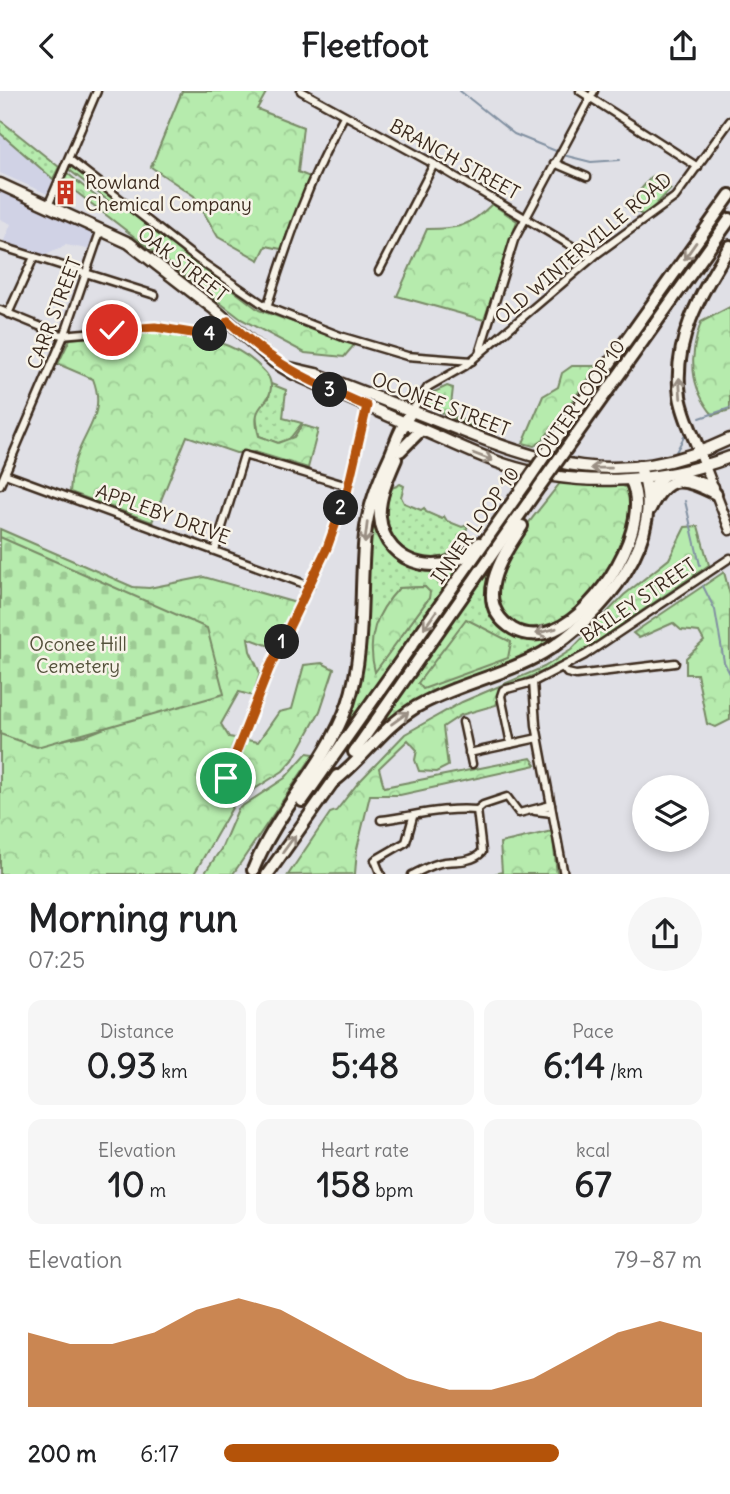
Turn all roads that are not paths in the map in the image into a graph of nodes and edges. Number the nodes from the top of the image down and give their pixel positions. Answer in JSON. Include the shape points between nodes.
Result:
{"nodes":[{"id":1,"x":97,"y":91,"type":"edge"},
{"id":2,"x":301,"y":91,"type":"edge"},
{"id":3,"x":580,"y":91,"type":"edge"},
{"id":4,"x":592,"y":94,"type":"edge"},
{"id":5,"x":344,"y":116,"type":"junction"},
{"id":6,"x":730,"y":121,"type":"edge"},
{"id":7,"x":69,"y":159,"type":"junction"},
{"id":8,"x":554,"y":163,"type":"junction"},
{"id":9,"x":434,"y":164,"type":"junction"},
{"id":10,"x":698,"y":167,"type":"junction"},
{"id":11,"x":587,"y":177,"type":"dead end"},
{"id":12,"x":0,"y":184,"type":"edge"},
{"id":13,"x":730,"y":195,"type":"edge"},
{"id":14,"x":48,"y":206,"type":"junction"},
{"id":15,"x":524,"y":217,"type":"junction"},
{"id":16,"x":730,"y":219,"type":"edge"},
{"id":17,"x":101,"y":229,"type":"junction"},
{"id":18,"x":0,"y":246,"type":"edge"},
{"id":19,"x":730,"y":246,"type":"edge"},
{"id":20,"x":34,"y":257,"type":"junction"},
{"id":21,"x":592,"y":258,"type":"junction"},
{"id":22,"x":379,"y":271,"type":"dead end"},
{"id":23,"x":87,"y":274,"type":"junction"},
{"id":24,"x":155,"y":295,"type":"dead end"},
{"id":25,"x":267,"y":307,"type":"junction"},
{"id":26,"x":0,"y":310,"type":"edge"},
{"id":27,"x":8,"y":314,"type":"junction"},
{"id":28,"x":228,"y":321,"type":"junction"},
{"id":29,"x":64,"y":335,"type":"junction"},
{"id":30,"x":479,"y":356,"type":"junction"},
{"id":31,"x":472,"y":361,"type":"junction"},
{"id":32,"x":286,"y":368,"type":"junction"},
{"id":33,"x":367,"y":406,"type":"junction"},
{"id":34,"x":412,"y":411,"type":"junction"},
{"id":35,"x":412,"y":426,"type":"junction"},
{"id":36,"x":730,"y":439,"type":"edge"},
{"id":37,"x":700,"y":453,"type":"junction"},
{"id":38,"x":730,"y":457,"type":"edge"},
{"id":39,"x":639,"y":465,"type":"junction"},
{"id":40,"x":704,"y":465,"type":"junction"},
{"id":41,"x":5,"y":474,"type":"junction"},
{"id":42,"x":668,"y":475,"type":"junction"},
{"id":43,"x":644,"y":478,"type":"junction"},
{"id":44,"x":629,"y":479,"type":"junction"},
{"id":45,"x":0,"y":485,"type":"edge"},
{"id":46,"x":348,"y":486,"type":"junction"},
{"id":47,"x":539,"y":487,"type":"junction"},
{"id":48,"x":715,"y":491,"type":"junction"},
{"id":49,"x":649,"y":506,"type":"junction"},
{"id":50,"x":498,"y":524,"type":"junction"},
{"id":51,"x":730,"y":530,"type":"edge"},
{"id":52,"x":215,"y":550,"type":"junction"},
{"id":53,"x":730,"y":558,"type":"edge"},
{"id":54,"x":310,"y":586,"type":"junction"},
{"id":55,"x":675,"y":663,"type":"dead end"},
{"id":56,"x":563,"y":668,"type":"junction"},
{"id":57,"x":533,"y":682,"type":"junction"},
{"id":58,"x":463,"y":722,"type":"dead end"},
{"id":59,"x":538,"y":738,"type":"junction"},
{"id":60,"x":510,"y":744,"type":"junction"},
{"id":61,"x":470,"y":753,"type":"junction"},
{"id":62,"x":472,"y":764,"type":"dead end"},
{"id":63,"x":226,"y":778,"type":"dead end"},
{"id":64,"x":333,"y":782,"type":"junction"},
{"id":65,"x":552,"y":809,"type":"junction"},
{"id":66,"x":477,"y":810,"type":"junction"},
{"id":67,"x":413,"y":817,"type":"junction"},
{"id":68,"x":381,"y":820,"type":"dead end"},
{"id":69,"x":251,"y":872,"type":"edge"},
{"id":70,"x":267,"y":874,"type":"edge"},
{"id":71,"x":381,"y":874,"type":"edge"},
{"id":72,"x":412,"y":874,"type":"edge"},
{"id":73,"x":564,"y":874,"type":"edge"}],
"edges":[{"from":1,"to":7,"type":"street"},
{"from":2,"to":5,"type":"street","name":"BRANCH STREET"},
{"from":3,"to":4,"type":"street"},
{"from":4,"to":8,"type":"street"},
{"from":4,"to":10,"type":"street"},
{"from":5,"to":9,"type":"street","name":"BRANCH STREET"},
{"from":5,"to":25,"type":"street","via":[[288,236]]},
{"from":6,"to":10,"type":"street","name":"OLD WINTERVILLE ROAD"},
{"from":7,"to":14,"type":"street"},
{"from":7,"to":25,"type":"street"},
{"from":8,"to":11,"type":"street"},
{"from":8,"to":15,"type":"street"},
{"from":9,"to":15,"type":"street","name":"BRANCH STREET"},
{"from":9,"to":22,"type":"street"},
{"from":10,"to":21,"type":"street","name":"OLD WINTERVILLE ROAD","via":[[675,197]]},
{"from":12,"to":14,"type":"main road","name":"OAK STREET"},
{"from":13,"to":50,"type":"highway","name":"INNER LOOP 10","one_way":true,"bridge":true},
{"from":14,"to":17,"type":"main road","name":"OAK STREET"},
{"from":15,"to":21,"type":"street","name":"BRANCH STREET"},
{"from":15,"to":30,"type":"street"},
{"from":16,"to":47,"type":"highway","name":"OUTER LOOP 10","bridge":true},
{"from":17,"to":23,"type":"street","name":"CARR STREET"},
{"from":17,"to":28,"type":"main road","name":"OAK STREET","via":[[141,250]]},
{"from":18,"to":20,"type":"street"},
{"from":37,"to":19,"type":"highway","one_way":true,"via":[[680,397],[681,348],[694,307]]},
{"from":20,"to":23,"type":"street"},
{"from":20,"to":27,"type":"street"},
{"from":21,"to":30,"type":"street","name":"OLD WINTERVILLE ROAD"},
{"from":23,"to":24,"type":"street"},
{"from":23,"to":29,"type":"street","name":"CARR STREET"},
{"from":25,"to":31,"type":"street","via":[[407,356]]},
{"from":26,"to":27,"type":"street"},
{"from":27,"to":29,"type":"street"},
{"from":28,"to":29,"type":"street","via":[[204,335],[155,327]]},
{"from":28,"to":32,"type":"main road","name":"OCONEE STREET"},
{"from":29,"to":41,"type":"street","name":"CARR STREET"},
{"from":30,"to":31,"type":"street","name":"OLD WINTERVILLE ROAD"},
{"from":31,"to":34,"type":"street","name":"OLD WINTERVILLE ROAD","via":[[428,387]]},
{"from":32,"to":33,"type":"main road","name":"OCONEE STREET"},
{"from":32,"to":34,"type":"main road","name":"OCONEE STREET","via":[[316,374]]},
{"from":33,"to":35,"type":"main road","name":"OCONEE STREET"},
{"from":33,"to":46,"type":"street"},
{"from":34,"to":35,"type":"highway"},
{"from":39,"to":34,"type":"main road","name":"OCONEE STREET","one_way":true,"via":[[590,467],[549,462]]},
{"from":35,"to":44,"type":"main road","name":"OCONEE STREET","one_way":true,"via":[[508,465],[571,478]]},
{"from":35,"to":50,"type":"highway","via":[[384,494],[380,517],[389,543],[404,558],[424,565],[447,564],[475,548]]},
{"from":35,"to":69,"type":"highway","one_way":true,"via":[[368,518],[359,654],[348,703],[328,749],[262,847]]},
{"from":36,"to":37,"type":"main road","name":"OCONEE STREET"},
{"from":37,"to":39,"type":"main road","name":"OCONEE STREET"},
{"from":37,"to":40,"type":"main road"},
{"from":38,"to":40,"type":"main road","name":"OCONEE STREET"},
{"from":39,"to":43,"type":"highway"},
{"from":40,"to":42,"type":"main road","name":"OCONEE STREET"},
{"from":40,"to":48,"type":"main road"},
{"from":41,"to":45,"type":"street","name":"CARR STREET"},
{"from":41,"to":52,"type":"street","name":"APPLEBY DRIVE"},
{"from":42,"to":43,"type":"main road","name":"OCONEE STREET"},
{"from":42,"to":48,"type":"main road"},
{"from":42,"to":49,"type":"highway","via":[[654,486]]},
{"from":43,"to":44,"type":"main road","name":"OCONEE STREET"},
{"from":43,"to":49,"type":"highway"},
{"from":44,"to":47,"type":"highway","one_way":true,"via":[[636,499],[632,529],[610,575],[580,613],[554,630],[529,635],[509,627],[499,616],[491,592],[500,562],[537,502]]},
{"from":46,"to":52,"type":"street","via":[[244,455]]},
{"from":46,"to":54,"type":"street"},
{"from":47,"to":64,"type":"highway","name":"OUTER LOOP 10"},
{"from":48,"to":49,"type":"highway","via":[[694,483],[668,484]]},
{"from":48,"to":51,"type":"main road"},
{"from":64,"to":49,"type":"highway","one_way":true,"via":[[381,732],[413,709],[542,653],[589,618],[637,551]]},
{"from":50,"to":69,"type":"highway","name":"INNER LOOP 10","one_way":true},
{"from":52,"to":54,"type":"street","name":"APPLEBY DRIVE"},
{"from":53,"to":56,"type":"street","name":"BAILEY STREET"},
{"from":54,"to":63,"type":"street","via":[[269,669]]},
{"from":55,"to":56,"type":"street","via":[[576,675]]},
{"from":56,"to":57,"type":"street","name":"BAILEY STREET"},
{"from":57,"to":59,"type":"street"},
{"from":57,"to":60,"type":"street","name":"BAILEY STREET","via":[[502,692]]},
{"from":58,"to":61,"type":"street"},
{"from":59,"to":60,"type":"street"},
{"from":59,"to":65,"type":"street"},
{"from":60,"to":61,"type":"street"},
{"from":61,"to":62,"type":"street"},
{"from":70,"to":64,"type":"highway","name":"OUTER LOOP 10","one_way":true},
{"from":65,"to":66,"type":"street","via":[[519,813],[508,797]]},
{"from":65,"to":73,"type":"street"},
{"from":66,"to":67,"type":"street","via":[[453,808]]},
{"from":66,"to":72,"type":"street","via":[[479,856]]},
{"from":67,"to":68,"type":"street"},
{"from":67,"to":71,"type":"street","via":[[406,842],[376,860]]}]}
